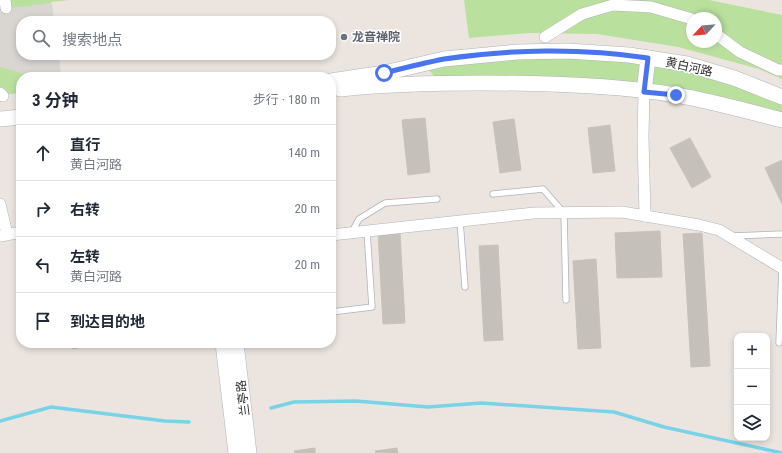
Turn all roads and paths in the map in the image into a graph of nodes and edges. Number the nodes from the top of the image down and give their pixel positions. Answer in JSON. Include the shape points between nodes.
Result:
{"nodes":[{"id":1,"x":686,"y":17,"type":"edge"},
{"id":2,"x":546,"y":37,"type":"dead end"},
{"id":3,"x":722,"y":38,"type":"edge"},
{"id":4,"x":648,"y":58,"type":"junction"},
{"id":5,"x":782,"y":70,"type":"edge"},
{"id":6,"x":336,"y":80,"type":"edge"},
{"id":7,"x":336,"y":89,"type":"edge"},
{"id":8,"x":644,"y":92,"type":"junction"},
{"id":9,"x":782,"y":97,"type":"edge"},
{"id":10,"x":1,"y":100,"type":"edge"},
{"id":11,"x":16,"y":106,"type":"edge"},
{"id":12,"x":16,"y":117,"type":"edge"},
{"id":13,"x":0,"y":119,"type":"edge"},
{"id":14,"x":782,"y":120,"type":"edge"},
{"id":15,"x":493,"y":194,"type":"dead end"},
{"id":16,"x":437,"y":199,"type":"dead end"},
{"id":17,"x":0,"y":204,"type":"edge"},
{"id":18,"x":564,"y":213,"type":"junction"},
{"id":19,"x":645,"y":216,"type":"junction"},
{"id":20,"x":2,"y":219,"type":"edge"},
{"id":21,"x":460,"y":221,"type":"junction"},
{"id":22,"x":366,"y":231,"type":"junction"},
{"id":23,"x":16,"y":233,"type":"edge"},
{"id":24,"x":351,"y":233,"type":"junction"},
{"id":25,"x":336,"y":234,"type":"edge"},
{"id":26,"x":782,"y":234,"type":"edge"},
{"id":27,"x":4,"y":235,"type":"edge"},
{"id":28,"x":730,"y":236,"type":"junction"},
{"id":29,"x":782,"y":268,"type":"edge"},
{"id":30,"x":466,"y":287,"type":"dead end"},
{"id":31,"x":566,"y":300,"type":"dead end"},
{"id":32,"x":336,"y":311,"type":"edge"},
{"id":33,"x":779,"y":343,"type":"dead end"},
{"id":34,"x":224,"y":348,"type":"edge"},
{"id":35,"x":237,"y":348,"type":"edge"},
{"id":36,"x":236,"y":453,"type":"edge"},
{"id":37,"x":249,"y":453,"type":"edge"}],
"edges":[{"from":1,"to":2,"type":"street","via":[[651,7],[614,5],[582,14]]},
{"from":3,"to":5,"type":"street","via":[[740,52]]},
{"from":4,"to":6,"type":"street","name":"黄白河路","via":[[568,51],[517,52],[444,59],[384,73]]},
{"from":4,"to":8,"type":"street"},
{"from":4,"to":9,"type":"street","name":"黄白河路","via":[[687,64],[734,78]]},
{"from":7,"to":8,"type":"street","via":[[387,84],[522,83]]},
{"from":8,"to":14,"type":"street","via":[[676,95]]},
{"from":8,"to":19,"type":"street"},
{"from":10,"to":11,"type":"street"},
{"from":12,"to":13,"type":"street"},
{"from":15,"to":18,"type":"lane","via":[[543,189]]},
{"from":16,"to":24,"type":"lane","via":[[385,203],[359,219]]},
{"from":17,"to":20,"type":"street"},
{"from":18,"to":19,"type":"street","via":[[622,212]]},
{"from":18,"to":21,"type":"street"},
{"from":18,"to":31,"type":"lane"},
{"from":19,"to":28,"type":"street","via":[[699,225]]},
{"from":20,"to":27,"type":"street"},
{"from":21,"to":22,"type":"street"},
{"from":21,"to":30,"type":"lane"},
{"from":22,"to":24,"type":"street"},
{"from":22,"to":32,"type":"lane","via":[[372,307]]},
{"from":23,"to":27,"type":"street"},
{"from":24,"to":25,"type":"street"},
{"from":26,"to":28,"type":"lane"},
{"from":28,"to":29,"type":"street"},
{"from":29,"to":33,"type":"lane"},
{"from":34,"to":36,"type":"street","name":"兰亭路"},
{"from":35,"to":37,"type":"street","name":"兰亭路"}]}
